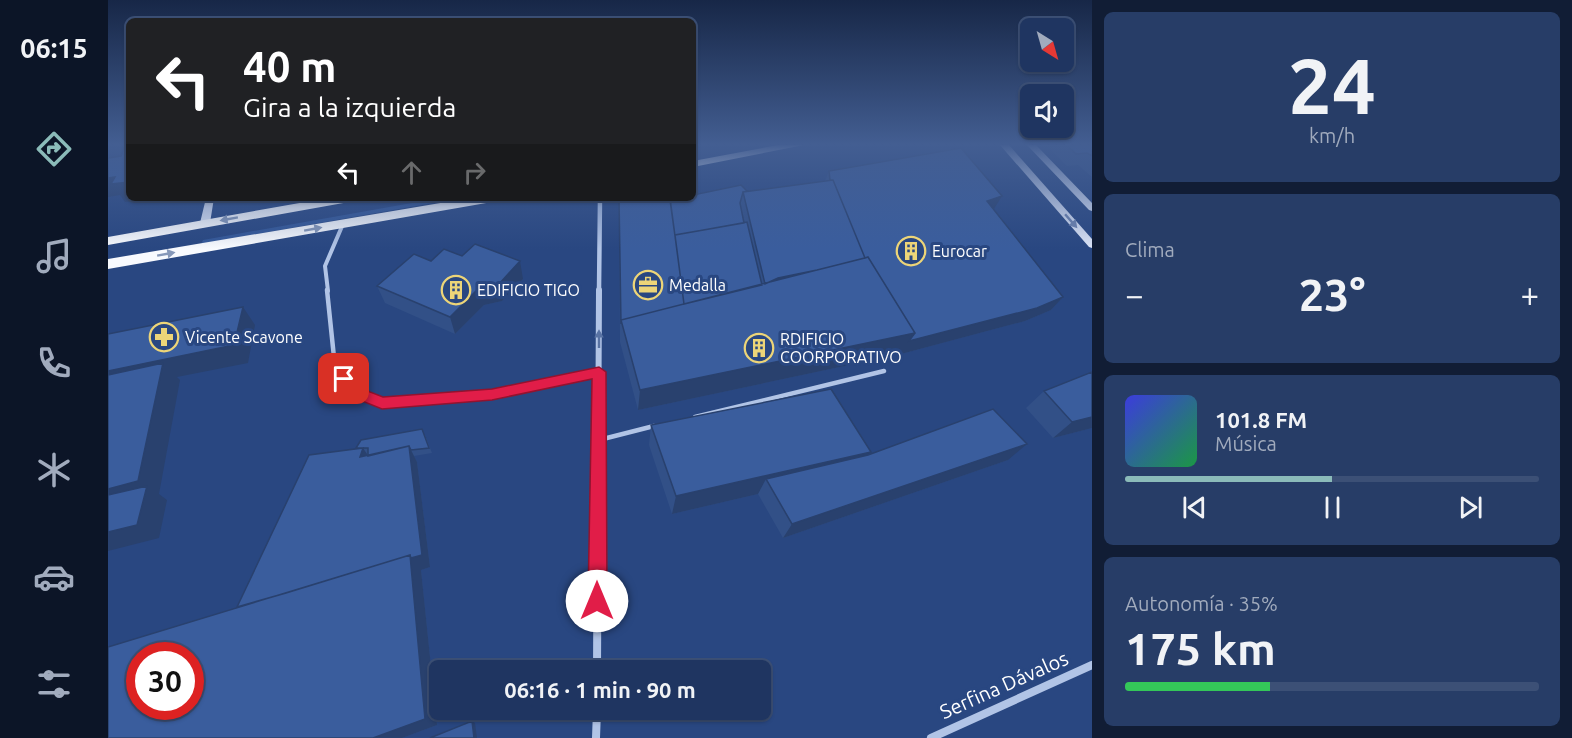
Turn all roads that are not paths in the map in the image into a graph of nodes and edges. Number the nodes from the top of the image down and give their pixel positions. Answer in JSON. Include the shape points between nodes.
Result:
{"nodes":[{"id":1,"x":1034,"y":179,"type":"edge"},
{"id":2,"x":1064,"y":179,"type":"edge"},
{"id":3,"x":209,"y":201,"type":"edge"},
{"id":4,"x":332,"y":201,"type":"edge"},
{"id":5,"x":475,"y":201,"type":"edge"},
{"id":6,"x":600,"y":201,"type":"edge"},
{"id":7,"x":1092,"y":208,"type":"edge"},
{"id":8,"x":205,"y":223,"type":"junction"},
{"id":9,"x":343,"y":224,"type":"junction"},
{"id":10,"x":108,"y":241,"type":"edge"},
{"id":11,"x":1092,"y":245,"type":"edge"},
{"id":12,"x":108,"y":264,"type":"edge"},
{"id":13,"x":884,"y":371,"type":"dead end"},
{"id":14,"x":599,"y":372,"type":"junction"},
{"id":15,"x":682,"y":420,"type":"edge"},
{"id":16,"x":660,"y":425,"type":"edge"},
{"id":17,"x":599,"y":440,"type":"junction"},
{"id":18,"x":597,"y":660,"type":"edge"},
{"id":19,"x":1092,"y":665,"type":"edge"},
{"id":20,"x":597,"y":720,"type":"edge"},
{"id":21,"x":596,"y":738,"type":"edge"},
{"id":22,"x":931,"y":738,"type":"edge"}],
"edges":[{"from":1,"to":11,"type":"main road","one_way":true},
{"from":2,"to":7,"type":"main road"},
{"from":3,"to":8,"type":"main road"},
{"from":4,"to":8,"type":"highway","one_way":true},
{"from":5,"to":9,"type":"highway"},
{"from":14,"to":6,"type":"street","one_way":true},
{"from":8,"to":10,"type":"highway"},
{"from":12,"to":9,"type":"highway","one_way":true},
{"from":9,"to":14,"type":"lane","via":[[325,266],[335,367],[352,391],[382,403],[481,396]]},
{"from":13,"to":15,"type":"lane"},
{"from":14,"to":17,"type":"street"},
{"from":16,"to":17,"type":"lane"},
{"from":17,"to":18,"type":"street"},
{"from":19,"to":22,"type":"street","name":"Serfina Dávalos"},
{"from":20,"to":21,"type":"street"}]}
